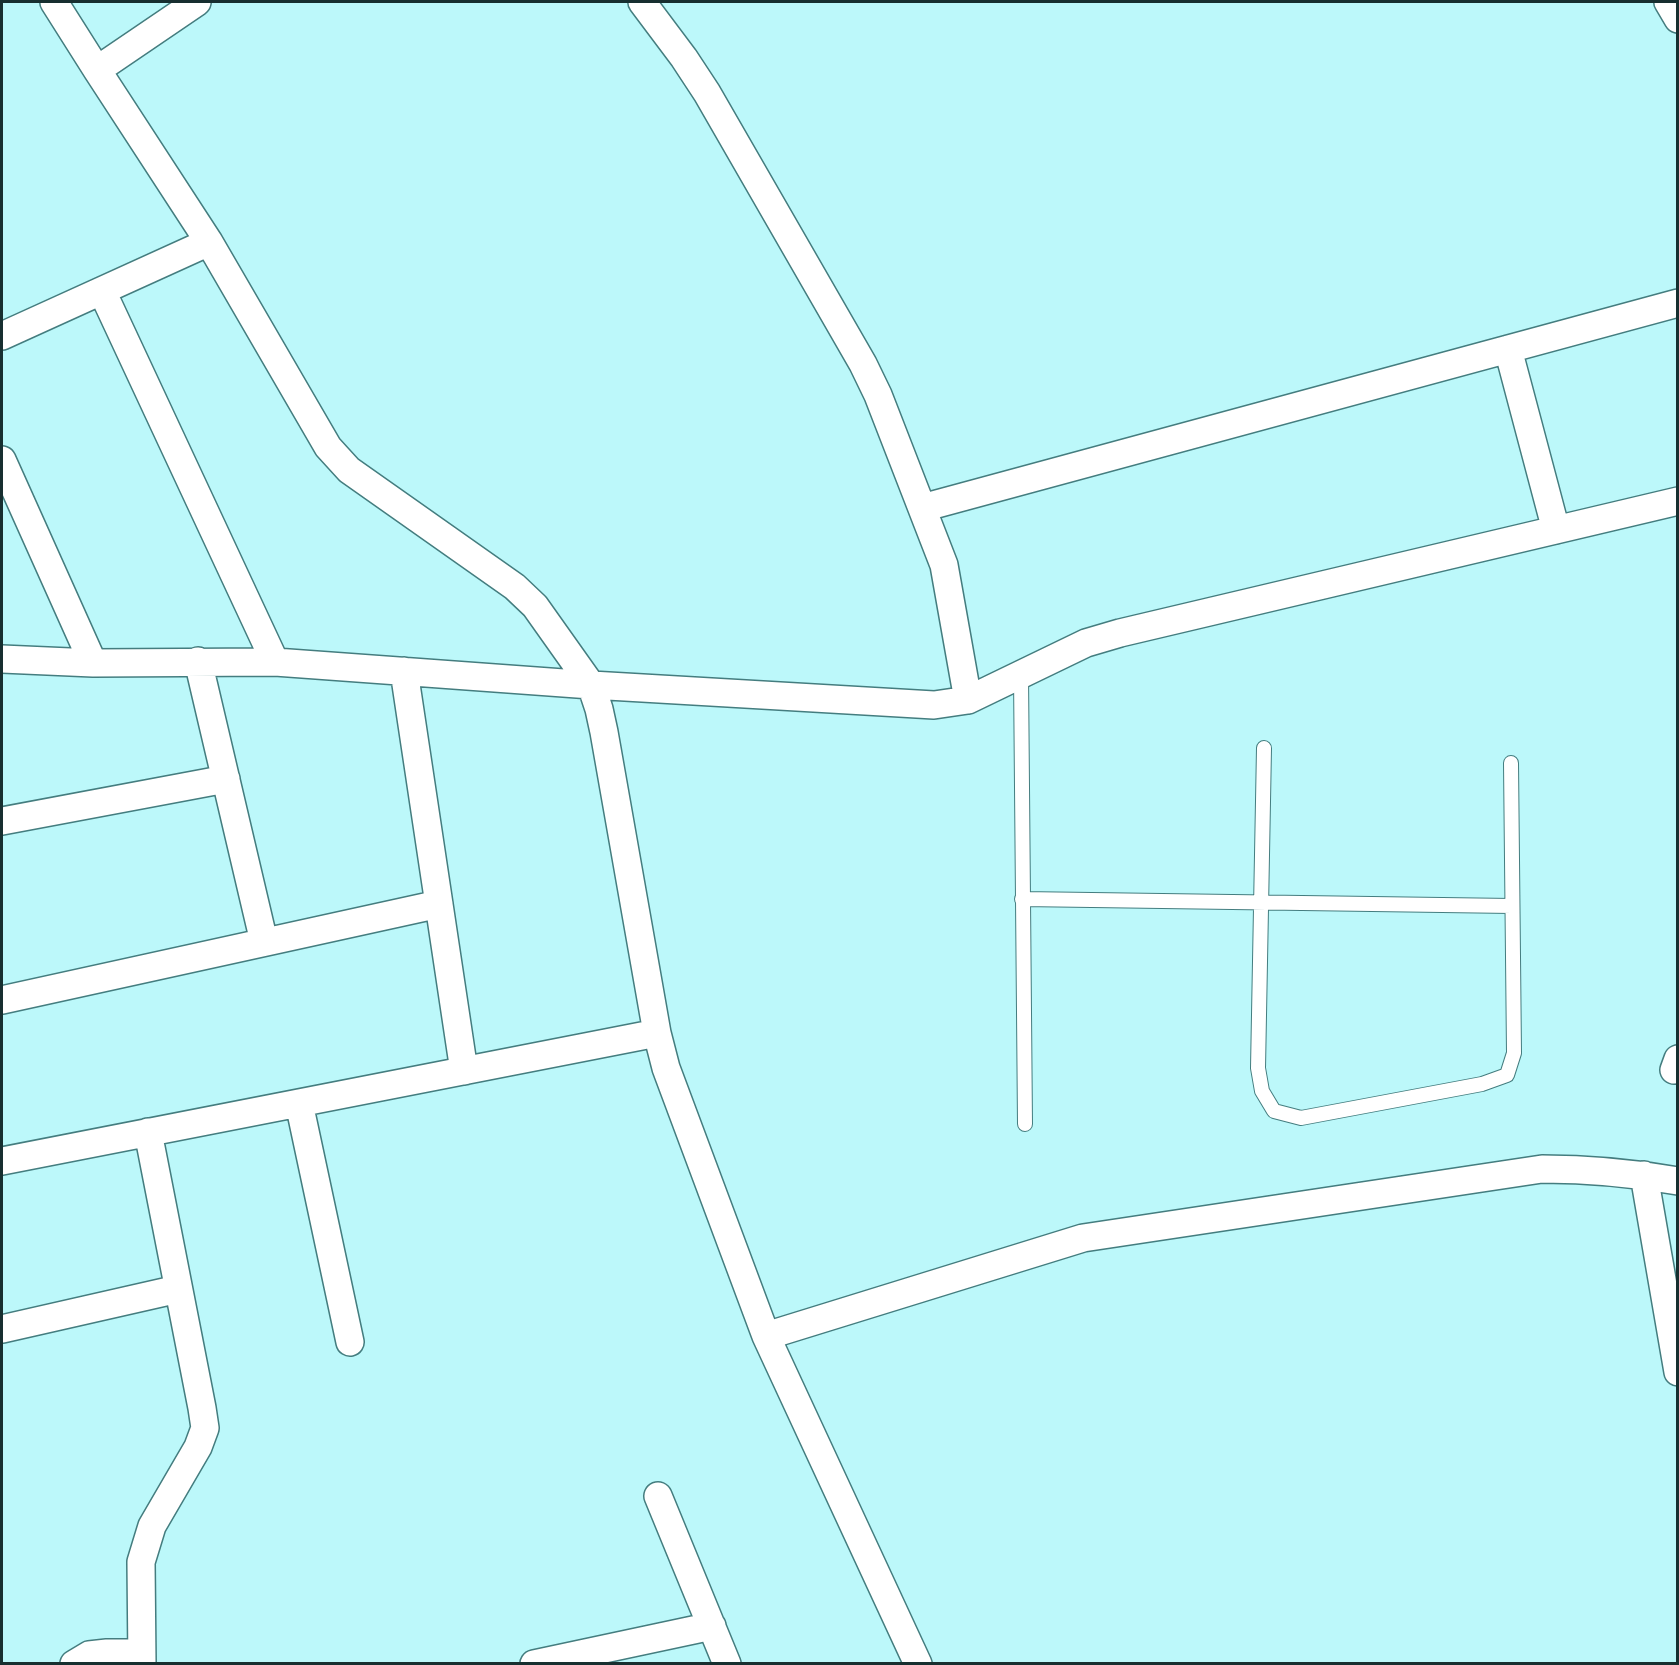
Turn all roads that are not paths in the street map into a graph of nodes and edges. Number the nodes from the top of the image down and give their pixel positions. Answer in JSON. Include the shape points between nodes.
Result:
{"nodes":[{"id":1,"x":54,"y":2,"type":"edge"},
{"id":2,"x":197,"y":2,"type":"edge"},
{"id":3,"x":642,"y":2,"type":"edge"},
{"id":4,"x":1668,"y":2,"type":"edge"},
{"id":5,"x":1677,"y":19,"type":"edge"},
{"id":6,"x":97,"y":70,"type":"junction"},
{"id":7,"x":209,"y":242,"type":"junction"},
{"id":8,"x":102,"y":291,"type":"junction"},
{"id":9,"x":1677,"y":303,"type":"edge"},
{"id":10,"x":2,"y":336,"type":"edge"},
{"id":11,"x":1508,"y":349,"type":"junction"},
{"id":12,"x":2,"y":460,"type":"edge"},
{"id":13,"x":1677,"y":501,"type":"edge"},
{"id":14,"x":922,"y":508,"type":"junction"},
{"id":15,"x":1556,"y":530,"type":"junction"},
{"id":16,"x":2,"y":659,"type":"edge"},
{"id":17,"x":198,"y":661,"type":"junction"},
{"id":18,"x":274,"y":662,"type":"junction"},
{"id":19,"x":93,"y":663,"type":"junction"},
{"id":20,"x":404,"y":671,"type":"junction"},
{"id":21,"x":1020,"y":675,"type":"junction"},
{"id":22,"x":591,"y":684,"type":"junction"},
{"id":23,"x":969,"y":700,"type":"junction"},
{"id":24,"x":1264,"y":748,"type":"dead end"},
{"id":25,"x":1511,"y":763,"type":"dead end"},
{"id":26,"x":226,"y":779,"type":"junction"},
{"id":27,"x":2,"y":821,"type":"edge"},
{"id":28,"x":1022,"y":899,"type":"junction"},
{"id":29,"x":1261,"y":902,"type":"junction"},
{"id":30,"x":439,"y":904,"type":"junction"},
{"id":31,"x":1512,"y":906,"type":"junction"},
{"id":32,"x":264,"y":942,"type":"junction"},
{"id":33,"x":2,"y":1000,"type":"edge"},
{"id":34,"x":657,"y":1033,"type":"junction"},
{"id":35,"x":464,"y":1071,"type":"junction"},
{"id":36,"x":299,"y":1103,"type":"junction"},
{"id":37,"x":1025,"y":1124,"type":"dead end"},
{"id":38,"x":148,"y":1132,"type":"junction"},
{"id":39,"x":2,"y":1161,"type":"edge"},
{"id":40,"x":1644,"y":1175,"type":"junction"},
{"id":41,"x":1677,"y":1181,"type":"edge"},
{"id":42,"x":178,"y":1289,"type":"junction"},
{"id":43,"x":2,"y":1329,"type":"edge"},
{"id":44,"x":766,"y":1336,"type":"junction"},
{"id":45,"x":350,"y":1342,"type":"dead end"},
{"id":46,"x":1677,"y":1372,"type":"edge"},
{"id":47,"x":658,"y":1496,"type":"dead end"},
{"id":48,"x":712,"y":1626,"type":"junction"},
{"id":49,"x":142,"y":1658,"type":"edge"},
{"id":50,"x":74,"y":1664,"type":"edge"},
{"id":51,"x":534,"y":1664,"type":"edge"},
{"id":52,"x":727,"y":1664,"type":"edge"},
{"id":53,"x":918,"y":1664,"type":"edge"}],
"edges":[{"from":1,"to":6,"type":"street"},
{"from":2,"to":6,"type":"street"},
{"from":3,"to":14,"type":"street","via":[[707,93],[864,364]]},
{"from":4,"to":5,"type":"street"},
{"from":6,"to":7,"type":"street"},
{"from":7,"to":8,"type":"street"},
{"from":7,"to":22,"type":"street","via":[[328,447],[349,470],[515,586],[535,606]]},
{"from":8,"to":10,"type":"street"},
{"from":8,"to":18,"type":"street"},
{"from":9,"to":11,"type":"street"},
{"from":11,"to":14,"type":"street"},
{"from":11,"to":15,"type":"street"},
{"from":12,"to":19,"type":"street"},
{"from":13,"to":15,"type":"street"},
{"from":14,"to":23,"type":"street","via":[[944,565]]},
{"from":15,"to":21,"type":"street","via":[[1120,633],[1086,643]]},
{"from":16,"to":19,"type":"street"},
{"from":17,"to":18,"type":"street"},
{"from":17,"to":19,"type":"street"},
{"from":17,"to":26,"type":"street"},
{"from":18,"to":20,"type":"street"},
{"from":20,"to":22,"type":"street"},
{"from":20,"to":30,"type":"street"},
{"from":21,"to":23,"type":"street"},
{"from":21,"to":28,"type":"lane"},
{"from":22,"to":23,"type":"street","via":[[934,705]]},
{"from":22,"to":34,"type":"street","via":[[604,732]]},
{"from":24,"to":29,"type":"lane"},
{"from":25,"to":31,"type":"lane"},
{"from":26,"to":27,"type":"street"},
{"from":26,"to":32,"type":"street"},
{"from":28,"to":29,"type":"lane"},
{"from":28,"to":37,"type":"lane"},
{"from":29,"to":31,"type":"lane"},
{"from":29,"to":31,"type":"lane","via":[[1258,1068],[1262,1091],[1274,1111],[1301,1118],[1482,1084],[1507,1074],[1514,1053]]},
{"from":30,"to":32,"type":"street"},
{"from":30,"to":35,"type":"street"},
{"from":32,"to":33,"type":"street"},
{"from":34,"to":35,"type":"street"},
{"from":34,"to":44,"type":"street","via":[[666,1068]]},
{"from":35,"to":36,"type":"street"},
{"from":36,"to":38,"type":"street"},
{"from":36,"to":45,"type":"street"},
{"from":38,"to":39,"type":"street"},
{"from":38,"to":42,"type":"street"},
{"from":40,"to":41,"type":"street"},
{"from":40,"to":44,"type":"street","via":[[1542,1169],[1083,1238]]},
{"from":40,"to":46,"type":"street"},
{"from":42,"to":43,"type":"street"},
{"from":42,"to":49,"type":"street","via":[[205,1428],[152,1526],[141,1562]]},
{"from":44,"to":53,"type":"street"},
{"from":47,"to":48,"type":"street"},
{"from":48,"to":51,"type":"street"},
{"from":48,"to":52,"type":"street"},
{"from":49,"to":50,"type":"street","via":[[107,1653],[89,1655]]}]}
